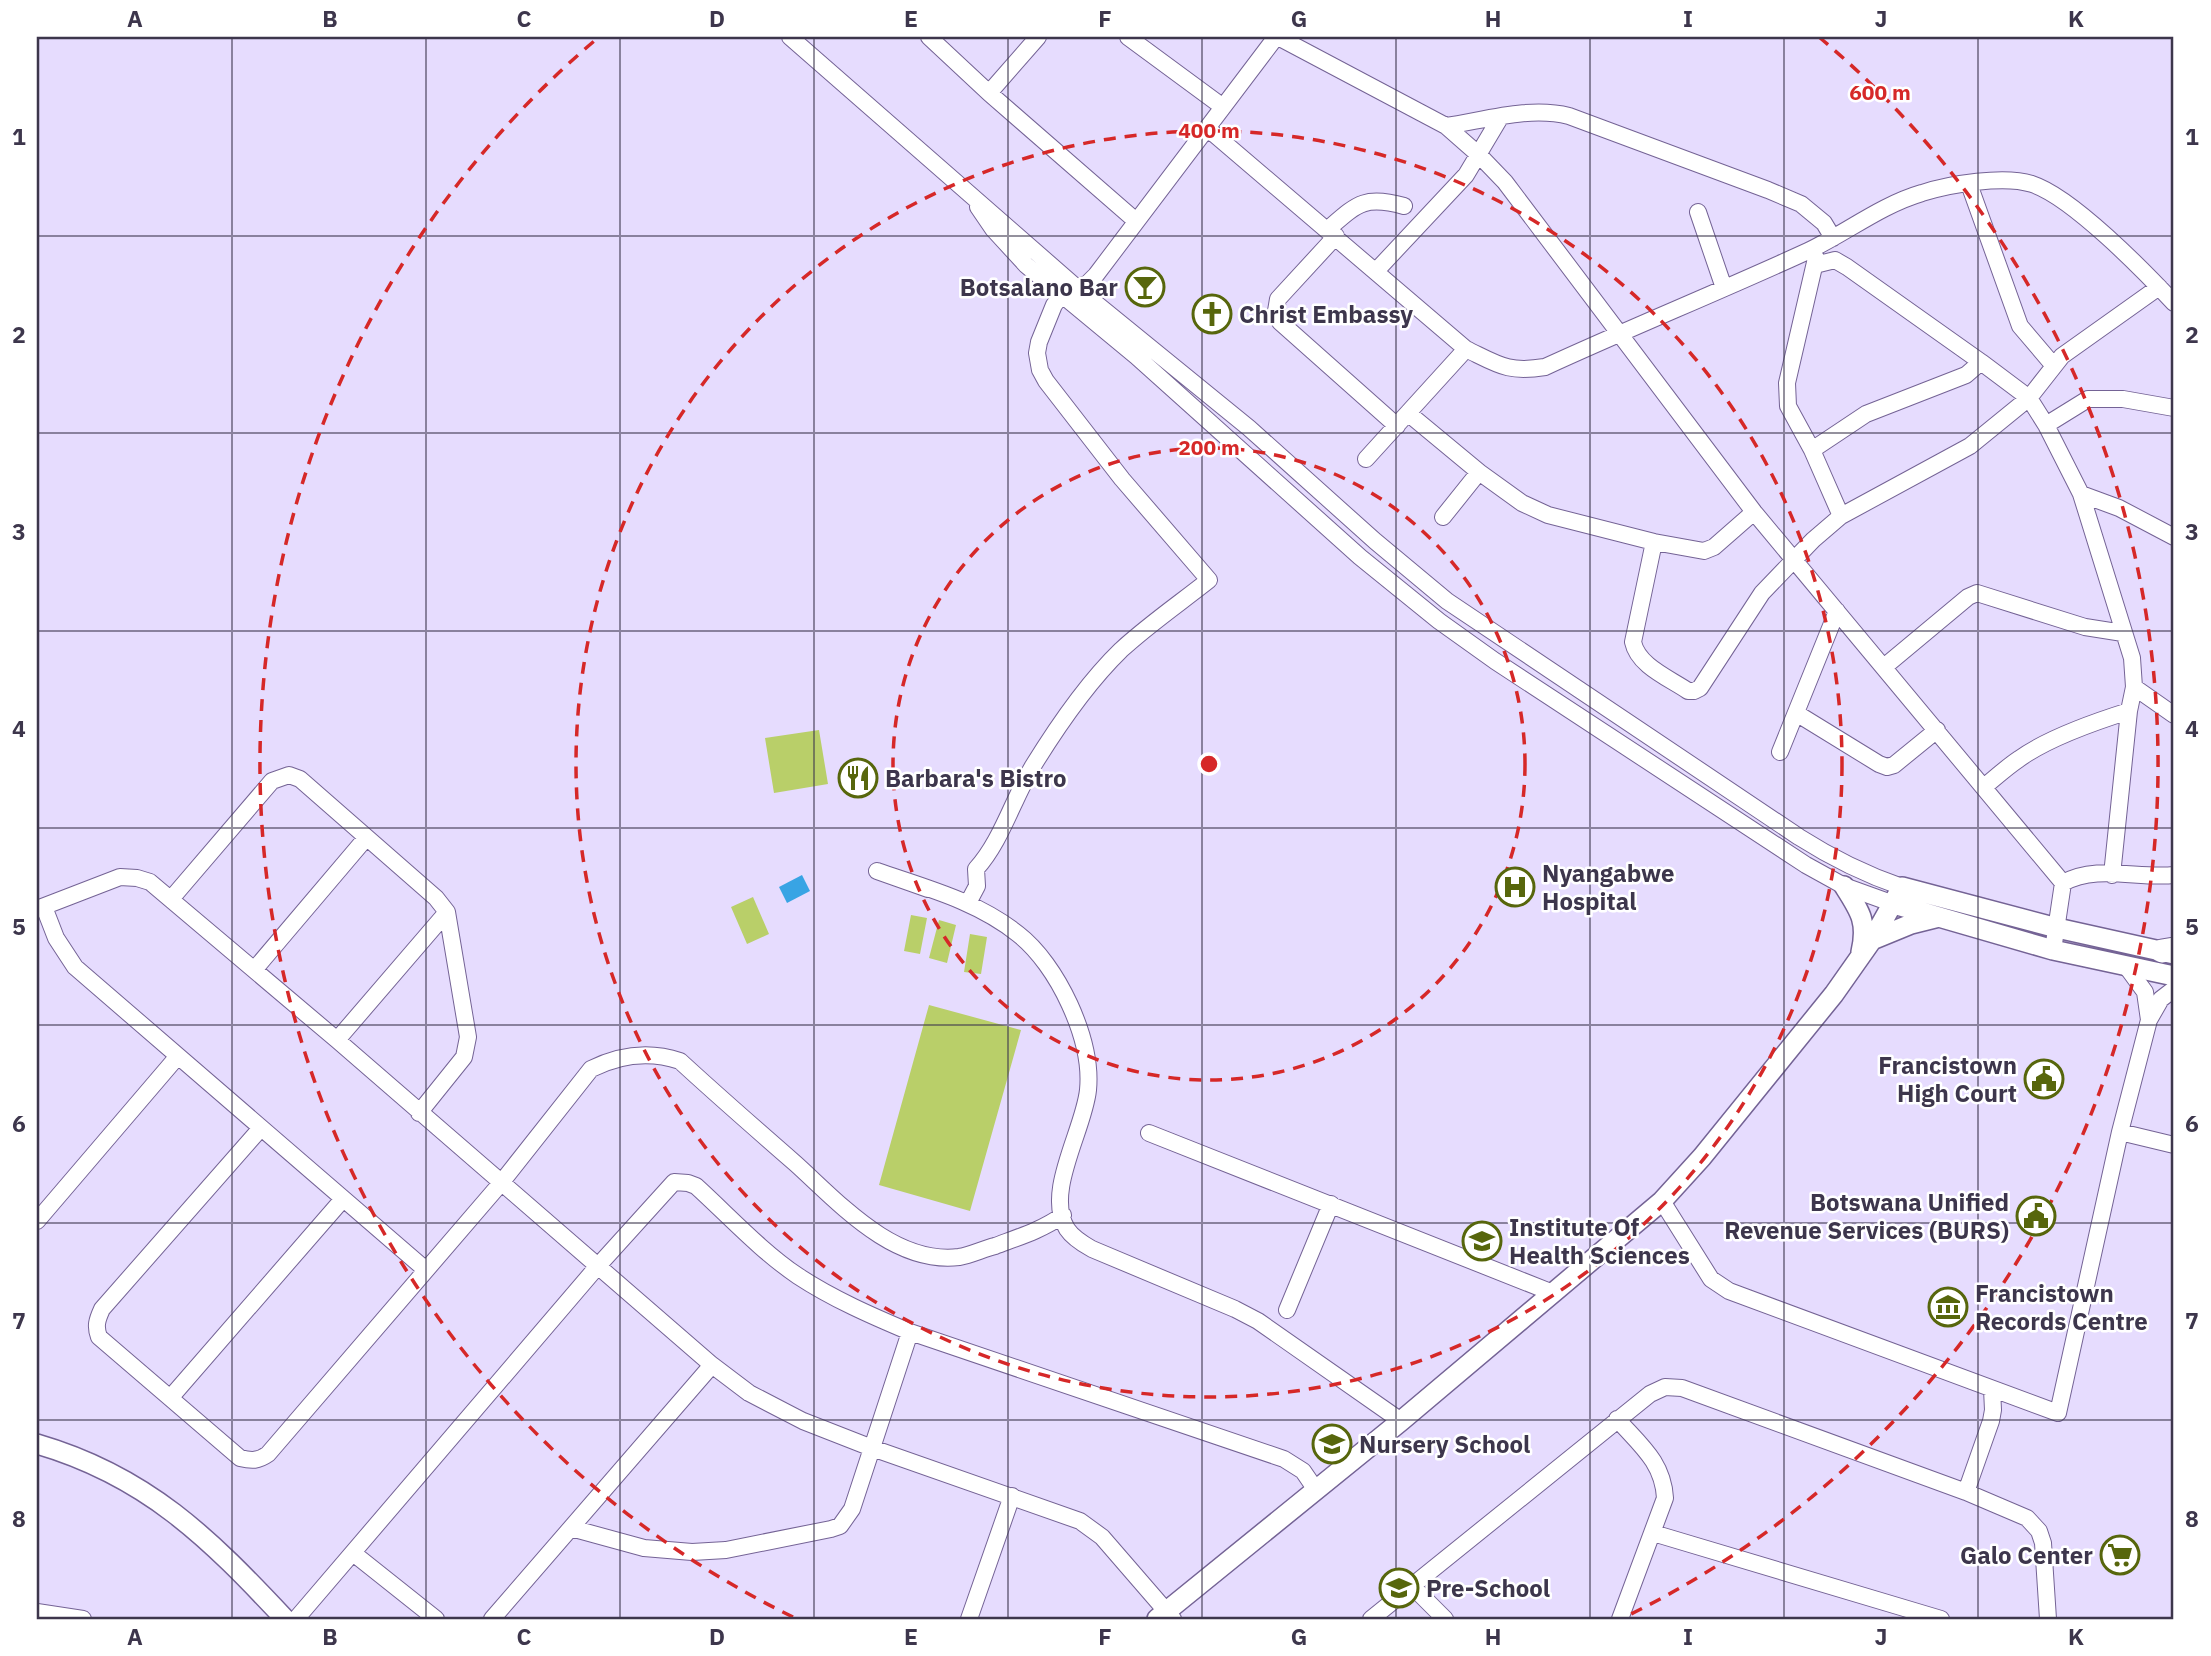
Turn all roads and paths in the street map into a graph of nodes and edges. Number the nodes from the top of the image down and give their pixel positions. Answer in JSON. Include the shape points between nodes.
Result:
{"nodes":[{"id":1,"x":790,"y":37,"type":"edge"},
{"id":2,"x":929,"y":37,"type":"edge"},
{"id":3,"x":1038,"y":37,"type":"edge"},
{"id":4,"x":1128,"y":37,"type":"edge"},
{"id":5,"x":1277,"y":37,"type":"edge"},
{"id":6,"x":989,"y":93,"type":"junction"},
{"id":7,"x":1223,"y":107,"type":"junction"},
{"id":8,"x":1500,"y":117,"type":"junction"},
{"id":9,"x":1446,"y":126,"type":"junction"},
{"id":10,"x":1208,"y":128,"type":"junction"},
{"id":11,"x":1479,"y":155,"type":"junction"},
{"id":12,"x":1969,"y":184,"type":"junction"},
{"id":13,"x":968,"y":193,"type":"junction"},
{"id":14,"x":1404,"y":206,"type":"dead end"},
{"id":15,"x":1698,"y":212,"type":"dead end"},
{"id":16,"x":1136,"y":221,"type":"junction"},
{"id":17,"x":1332,"y":233,"type":"junction"},
{"id":18,"x":1833,"y":238,"type":"junction"},
{"id":19,"x":1818,"y":246,"type":"junction"},
{"id":20,"x":1815,"y":265,"type":"junction"},
{"id":21,"x":1376,"y":271,"type":"junction"},
{"id":22,"x":2159,"y":287,"type":"junction"},
{"id":23,"x":1077,"y":288,"type":"junction"},
{"id":24,"x":1724,"y":288,"type":"junction"},
{"id":25,"x":1062,"y":295,"type":"junction"},
{"id":26,"x":2174,"y":303,"type":"edge"},
{"id":27,"x":1618,"y":334,"type":"junction"},
{"id":28,"x":1466,"y":349,"type":"junction"},
{"id":29,"x":1981,"y":362,"type":"junction"},
{"id":30,"x":2054,"y":366,"type":"junction"},
{"id":31,"x":2029,"y":398,"type":"junction"},
{"id":32,"x":2174,"y":408,"type":"edge"},
{"id":33,"x":1403,"y":420,"type":"junction"},
{"id":34,"x":2046,"y":425,"type":"junction"},
{"id":35,"x":1812,"y":450,"type":"junction"},
{"id":36,"x":1366,"y":459,"type":"dead end"},
{"id":37,"x":1479,"y":472,"type":"junction"},
{"id":38,"x":2081,"y":494,"type":"junction"},
{"id":39,"x":1754,"y":512,"type":"junction"},
{"id":40,"x":1841,"y":516,"type":"junction"},
{"id":41,"x":1443,"y":517,"type":"dead end"},
{"id":42,"x":2174,"y":537,"type":"edge"},
{"id":43,"x":1654,"y":542,"type":"junction"},
{"id":44,"x":1795,"y":559,"type":"junction"},
{"id":45,"x":1837,"y":611,"type":"junction"},
{"id":46,"x":2123,"y":633,"type":"junction"},
{"id":47,"x":1884,"y":667,"type":"junction"},
{"id":48,"x":2134,"y":687,"type":"junction"},
{"id":49,"x":2129,"y":711,"type":"junction"},
{"id":50,"x":1796,"y":713,"type":"junction"},
{"id":51,"x":2174,"y":715,"type":"edge"},
{"id":52,"x":1937,"y":730,"type":"junction"},
{"id":53,"x":1780,"y":752,"type":"dead end"},
{"id":54,"x":1985,"y":786,"type":"junction"},
{"id":55,"x":366,"y":838,"type":"junction"},
{"id":56,"x":2112,"y":874,"type":"junction"},
{"id":57,"x":2174,"y":874,"type":"edge"},
{"id":58,"x":2063,"y":883,"type":"junction"},
{"id":59,"x":1844,"y":886,"type":"junction"},
{"id":60,"x":928,"y":889,"type":"dead end"},
{"id":61,"x":1898,"y":895,"type":"junction"},
{"id":62,"x":171,"y":899,"type":"junction"},
{"id":63,"x":968,"y":903,"type":"junction"},
{"id":64,"x":40,"y":908,"type":"edge"},
{"id":65,"x":447,"y":912,"type":"junction"},
{"id":66,"x":1943,"y":916,"type":"junction"},
{"id":67,"x":2057,"y":928,"type":"junction"},
{"id":68,"x":1872,"y":940,"type":"junction"},
{"id":69,"x":2053,"y":950,"type":"junction"},
{"id":70,"x":2170,"y":952,"type":"edge"},
{"id":71,"x":1860,"y":957,"type":"junction"},
{"id":72,"x":2126,"y":966,"type":"junction"},
{"id":73,"x":254,"y":970,"type":"junction"},
{"id":74,"x":2174,"y":976,"type":"edge"},
{"id":75,"x":2174,"y":989,"type":"edge"},
{"id":76,"x":2149,"y":1020,"type":"junction"},
{"id":77,"x":337,"y":1040,"type":"junction"},
{"id":78,"x":178,"y":1056,"type":"junction"},
{"id":79,"x":419,"y":1113,"type":"junction"},
{"id":80,"x":261,"y":1128,"type":"junction"},
{"id":81,"x":2120,"y":1132,"type":"junction"},
{"id":82,"x":1149,"y":1133,"type":"dead end"},
{"id":83,"x":2174,"y":1145,"type":"edge"},
{"id":84,"x":501,"y":1183,"type":"junction"},
{"id":85,"x":343,"y":1199,"type":"junction"},
{"id":86,"x":1662,"y":1200,"type":"junction"},
{"id":87,"x":1331,"y":1204,"type":"junction"},
{"id":88,"x":1063,"y":1215,"type":"junction"},
{"id":89,"x":37,"y":1221,"type":"edge"},
{"id":90,"x":597,"y":1267,"type":"junction"},
{"id":91,"x":426,"y":1270,"type":"junction"},
{"id":92,"x":1553,"y":1293,"type":"junction"},
{"id":93,"x":1287,"y":1310,"type":"dead end"},
{"id":94,"x":910,"y":1332,"type":"junction"},
{"id":95,"x":712,"y":1365,"type":"junction"},
{"id":96,"x":1992,"y":1389,"type":"junction"},
{"id":97,"x":171,"y":1397,"type":"junction"},
{"id":98,"x":1617,"y":1419,"type":"junction"},
{"id":99,"x":1401,"y":1421,"type":"junction"},
{"id":100,"x":37,"y":1444,"type":"edge"},
{"id":101,"x":872,"y":1448,"type":"junction"},
{"id":102,"x":1316,"y":1490,"type":"junction"},
{"id":103,"x":1966,"y":1492,"type":"junction"},
{"id":104,"x":1012,"y":1496,"type":"junction"},
{"id":105,"x":571,"y":1528,"type":"junction"},
{"id":106,"x":1653,"y":1533,"type":"junction"},
{"id":107,"x":353,"y":1553,"type":"junction"},
{"id":108,"x":1412,"y":1586,"type":"junction"},
{"id":109,"x":37,"y":1612,"type":"edge"},
{"id":110,"x":1170,"y":1617,"type":"edge"},
{"id":111,"x":83,"y":1619,"type":"edge"},
{"id":112,"x":285,"y":1619,"type":"edge"},
{"id":113,"x":296,"y":1619,"type":"edge"},
{"id":114,"x":436,"y":1619,"type":"edge"},
{"id":115,"x":492,"y":1619,"type":"edge"},
{"id":116,"x":970,"y":1619,"type":"edge"},
{"id":117,"x":1371,"y":1619,"type":"edge"},
{"id":118,"x":1445,"y":1619,"type":"edge"},
{"id":119,"x":1620,"y":1619,"type":"edge"},
{"id":120,"x":1941,"y":1619,"type":"edge"},
{"id":121,"x":2048,"y":1619,"type":"edge"}],
"edges":[{"from":1,"to":13,"type":"street"},
{"from":2,"to":6,"type":"street"},
{"from":3,"to":6,"type":"street"},
{"from":4,"to":7,"type":"street"},
{"from":5,"to":7,"type":"street"},
{"from":5,"to":9,"type":"street"},
{"from":6,"to":16,"type":"street"},
{"from":7,"to":10,"type":"street"},
{"from":8,"to":9,"type":"street"},
{"from":8,"to":11,"type":"street"},
{"from":8,"to":18,"type":"street","via":[[1535,112],[1569,116],[1801,204],[1824,223]]},
{"from":9,"to":11,"type":"street"},
{"from":10,"to":16,"type":"street"},
{"from":10,"to":17,"type":"street"},
{"from":11,"to":21,"type":"street","via":[[1466,175]]},
{"from":11,"to":27,"type":"street","via":[[1553,243]]},
{"from":12,"to":18,"type":"street","via":[[1901,200]]},
{"from":12,"to":22,"type":"street","via":[[2031,183],[2049,191]]},
{"from":12,"to":30,"type":"street","via":[[2020,326]]},
{"from":13,"to":23,"type":"street"},
{"from":13,"to":25,"type":"street","via":[[993,229]]},
{"from":14,"to":17,"type":"street","via":[[1364,202]]},
{"from":15,"to":24,"type":"street"},
{"from":16,"to":23,"type":"street","via":[[1096,275]]},
{"from":17,"to":21,"type":"street"},
{"from":17,"to":33,"type":"street","via":[[1279,299],[1276,311],[1280,322]]},
{"from":18,"to":19,"type":"street"},
{"from":19,"to":20,"type":"street"},
{"from":19,"to":24,"type":"street"},
{"from":20,"to":29,"type":"street","via":[[1835,260],[1847,267]]},
{"from":20,"to":35,"type":"street","via":[[1786,397]]},
{"from":21,"to":28,"type":"street"},
{"from":22,"to":26,"type":"street"},
{"from":22,"to":30,"type":"street"},
{"from":23,"to":25,"type":"street"},
{"from":23,"to":61,"type":"street","via":[[1239,420],[1447,601],[1799,837]]},
{"from":24,"to":27,"type":"street"},
{"from":25,"to":59,"type":"street","via":[[1439,621],[1709,802]]},
{"from":25,"to":63,"type":"street","via":[[1039,342],[1040,370],[1122,479],[1209,580],[1119,652],[1079,699],[1014,799],[987,859],[976,869],[978,886]]},
{"from":27,"to":28,"type":"street","via":[[1545,367],[1523,371],[1507,369]]},
{"from":27,"to":39,"type":"street"},
{"from":28,"to":33,"type":"street"},
{"from":29,"to":31,"type":"street"},
{"from":29,"to":35,"type":"street","via":[[1950,382],[1866,414]]},
{"from":30,"to":31,"type":"street"},
{"from":31,"to":34,"type":"street"},
{"from":31,"to":40,"type":"street","via":[[1970,446]]},
{"from":32,"to":34,"type":"street","via":[[2123,399],[2088,399]]},
{"from":33,"to":36,"type":"street"},
{"from":33,"to":37,"type":"street"},
{"from":34,"to":38,"type":"street"},
{"from":35,"to":40,"type":"street"},
{"from":37,"to":41,"type":"street"},
{"from":37,"to":43,"type":"street","via":[[1534,510]]},
{"from":38,"to":42,"type":"street"},
{"from":38,"to":46,"type":"street"},
{"from":39,"to":43,"type":"street","via":[[1704,551]]},
{"from":39,"to":44,"type":"street"},
{"from":40,"to":44,"type":"street"},
{"from":43,"to":44,"type":"street","via":[[1633,642],[1642,660],[1688,691],[1700,688],[1762,593]]},
{"from":44,"to":45,"type":"street"},
{"from":45,"to":47,"type":"street"},
{"from":45,"to":50,"type":"street"},
{"from":46,"to":47,"type":"street","via":[[2085,627],[1977,593]]},
{"from":46,"to":48,"type":"street","via":[[2132,658]]},
{"from":47,"to":52,"type":"street"},
{"from":48,"to":49,"type":"street"},
{"from":48,"to":51,"type":"street"},
{"from":49,"to":54,"type":"street","via":[[2035,748]]},
{"from":49,"to":56,"type":"street"},
{"from":50,"to":52,"type":"street","via":[[1887,767]]},
{"from":50,"to":53,"type":"street"},
{"from":52,"to":54,"type":"street"},
{"from":54,"to":58,"type":"street"},
{"from":55,"to":62,"type":"street","via":[[300,779],[280,777]]},
{"from":55,"to":65,"type":"street"},
{"from":55,"to":73,"type":"street"},
{"from":56,"to":57,"type":"street"},
{"from":56,"to":58,"type":"street","via":[[2075,876]]},
{"from":58,"to":67,"type":"street"},
{"from":59,"to":61,"type":"street"},
{"from":59,"to":71,"type":"main road","via":[[1864,922]]},
{"from":60,"to":63,"type":"street","via":[[877,871]]},
{"from":61,"to":66,"type":"main road"},
{"from":61,"to":67,"type":"main road"},
{"from":61,"to":68,"type":"main road"},
{"from":62,"to":64,"type":"street","via":[[150,882],[120,877]]},
{"from":62,"to":73,"type":"street"},
{"from":63,"to":88,"type":"street","via":[[1035,949],[1061,988],[1079,1034],[1088,1089],[1061,1185]]},
{"from":64,"to":78,"type":"street","via":[[75,967]]},
{"from":65,"to":77,"type":"street"},
{"from":65,"to":79,"type":"street","via":[[468,1047]]},
{"from":66,"to":68,"type":"main road"},
{"from":66,"to":69,"type":"main road"},
{"from":67,"to":69,"type":"street"},
{"from":67,"to":70,"type":"main road"},
{"from":68,"to":71,"type":"main road"},
{"from":69,"to":72,"type":"main road"},
{"from":71,"to":86,"type":"main road","via":[[1718,1137]]},
{"from":72,"to":74,"type":"main road"},
{"from":72,"to":76,"type":"street","via":[[2145,992]]},
{"from":73,"to":77,"type":"street"},
{"from":75,"to":76,"type":"street","via":[[2161,999]]},
{"from":76,"to":81,"type":"street"},
{"from":77,"to":79,"type":"street"},
{"from":78,"to":80,"type":"street"},
{"from":78,"to":89,"type":"street"},
{"from":79,"to":84,"type":"street"},
{"from":80,"to":85,"type":"street"},
{"from":80,"to":97,"type":"street","via":[[97,1319],[99,1336]]},
{"from":81,"to":83,"type":"street"},
{"from":81,"to":96,"type":"street","via":[[2058,1413]]},
{"from":82,"to":87,"type":"street"},
{"from":84,"to":88,"type":"street","via":[[591,1069],[617,1059],[653,1055],[680,1061],[838,1205],[912,1251],[962,1256],[1036,1231]]},
{"from":84,"to":90,"type":"street"},
{"from":84,"to":91,"type":"street"},
{"from":85,"to":91,"type":"street"},
{"from":85,"to":97,"type":"street"},
{"from":86,"to":92,"type":"main road"},
{"from":86,"to":96,"type":"street","via":[[1712,1279],[1729,1291]]},
{"from":87,"to":92,"type":"street"},
{"from":87,"to":93,"type":"street"},
{"from":88,"to":99,"type":"street","via":[[1077,1240],[1258,1321]]},
{"from":90,"to":94,"type":"street","via":[[667,1187],[688,1182],[798,1276]]},
{"from":90,"to":95,"type":"street"},
{"from":90,"to":107,"type":"street"},
{"from":91,"to":97,"type":"street","via":[[260,1460],[240,1458]]},
{"from":92,"to":99,"type":"main road"},
{"from":94,"to":101,"type":"street"},
{"from":94,"to":102,"type":"street","via":[[1284,1459],[1303,1471]]},
{"from":95,"to":101,"type":"street","via":[[776,1408]]},
{"from":95,"to":105,"type":"street"},
{"from":96,"to":103,"type":"street","via":[[1991,1421]]},
{"from":98,"to":103,"type":"street","via":[[1650,1394],[1665,1387],[1682,1388]]},
{"from":98,"to":106,"type":"street","via":[[1662,1476],[1665,1499]]},
{"from":98,"to":108,"type":"street"},
{"from":99,"to":102,"type":"main road"},
{"from":100,"to":112,"type":"main road","via":[[93,1464],[180,1517],[218,1549]]},
{"from":101,"to":104,"type":"street"},
{"from":101,"to":105,"type":"street","via":[[852,1509],[831,1529],[754,1546],[692,1552],[644,1548]]},
{"from":102,"to":110,"type":"main road","via":[[1189,1593]]},
{"from":103,"to":121,"type":"street","via":[[2027,1518],[2039,1531]]},
{"from":104,"to":110,"type":"street","via":[[1091,1528]]},
{"from":104,"to":116,"type":"street"},
{"from":105,"to":115,"type":"street"},
{"from":106,"to":119,"type":"street"},
{"from":106,"to":120,"type":"street"},
{"from":107,"to":113,"type":"street"},
{"from":107,"to":114,"type":"street"},
{"from":108,"to":117,"type":"street"},
{"from":108,"to":118,"type":"street"},
{"from":109,"to":111,"type":"street"}]}
